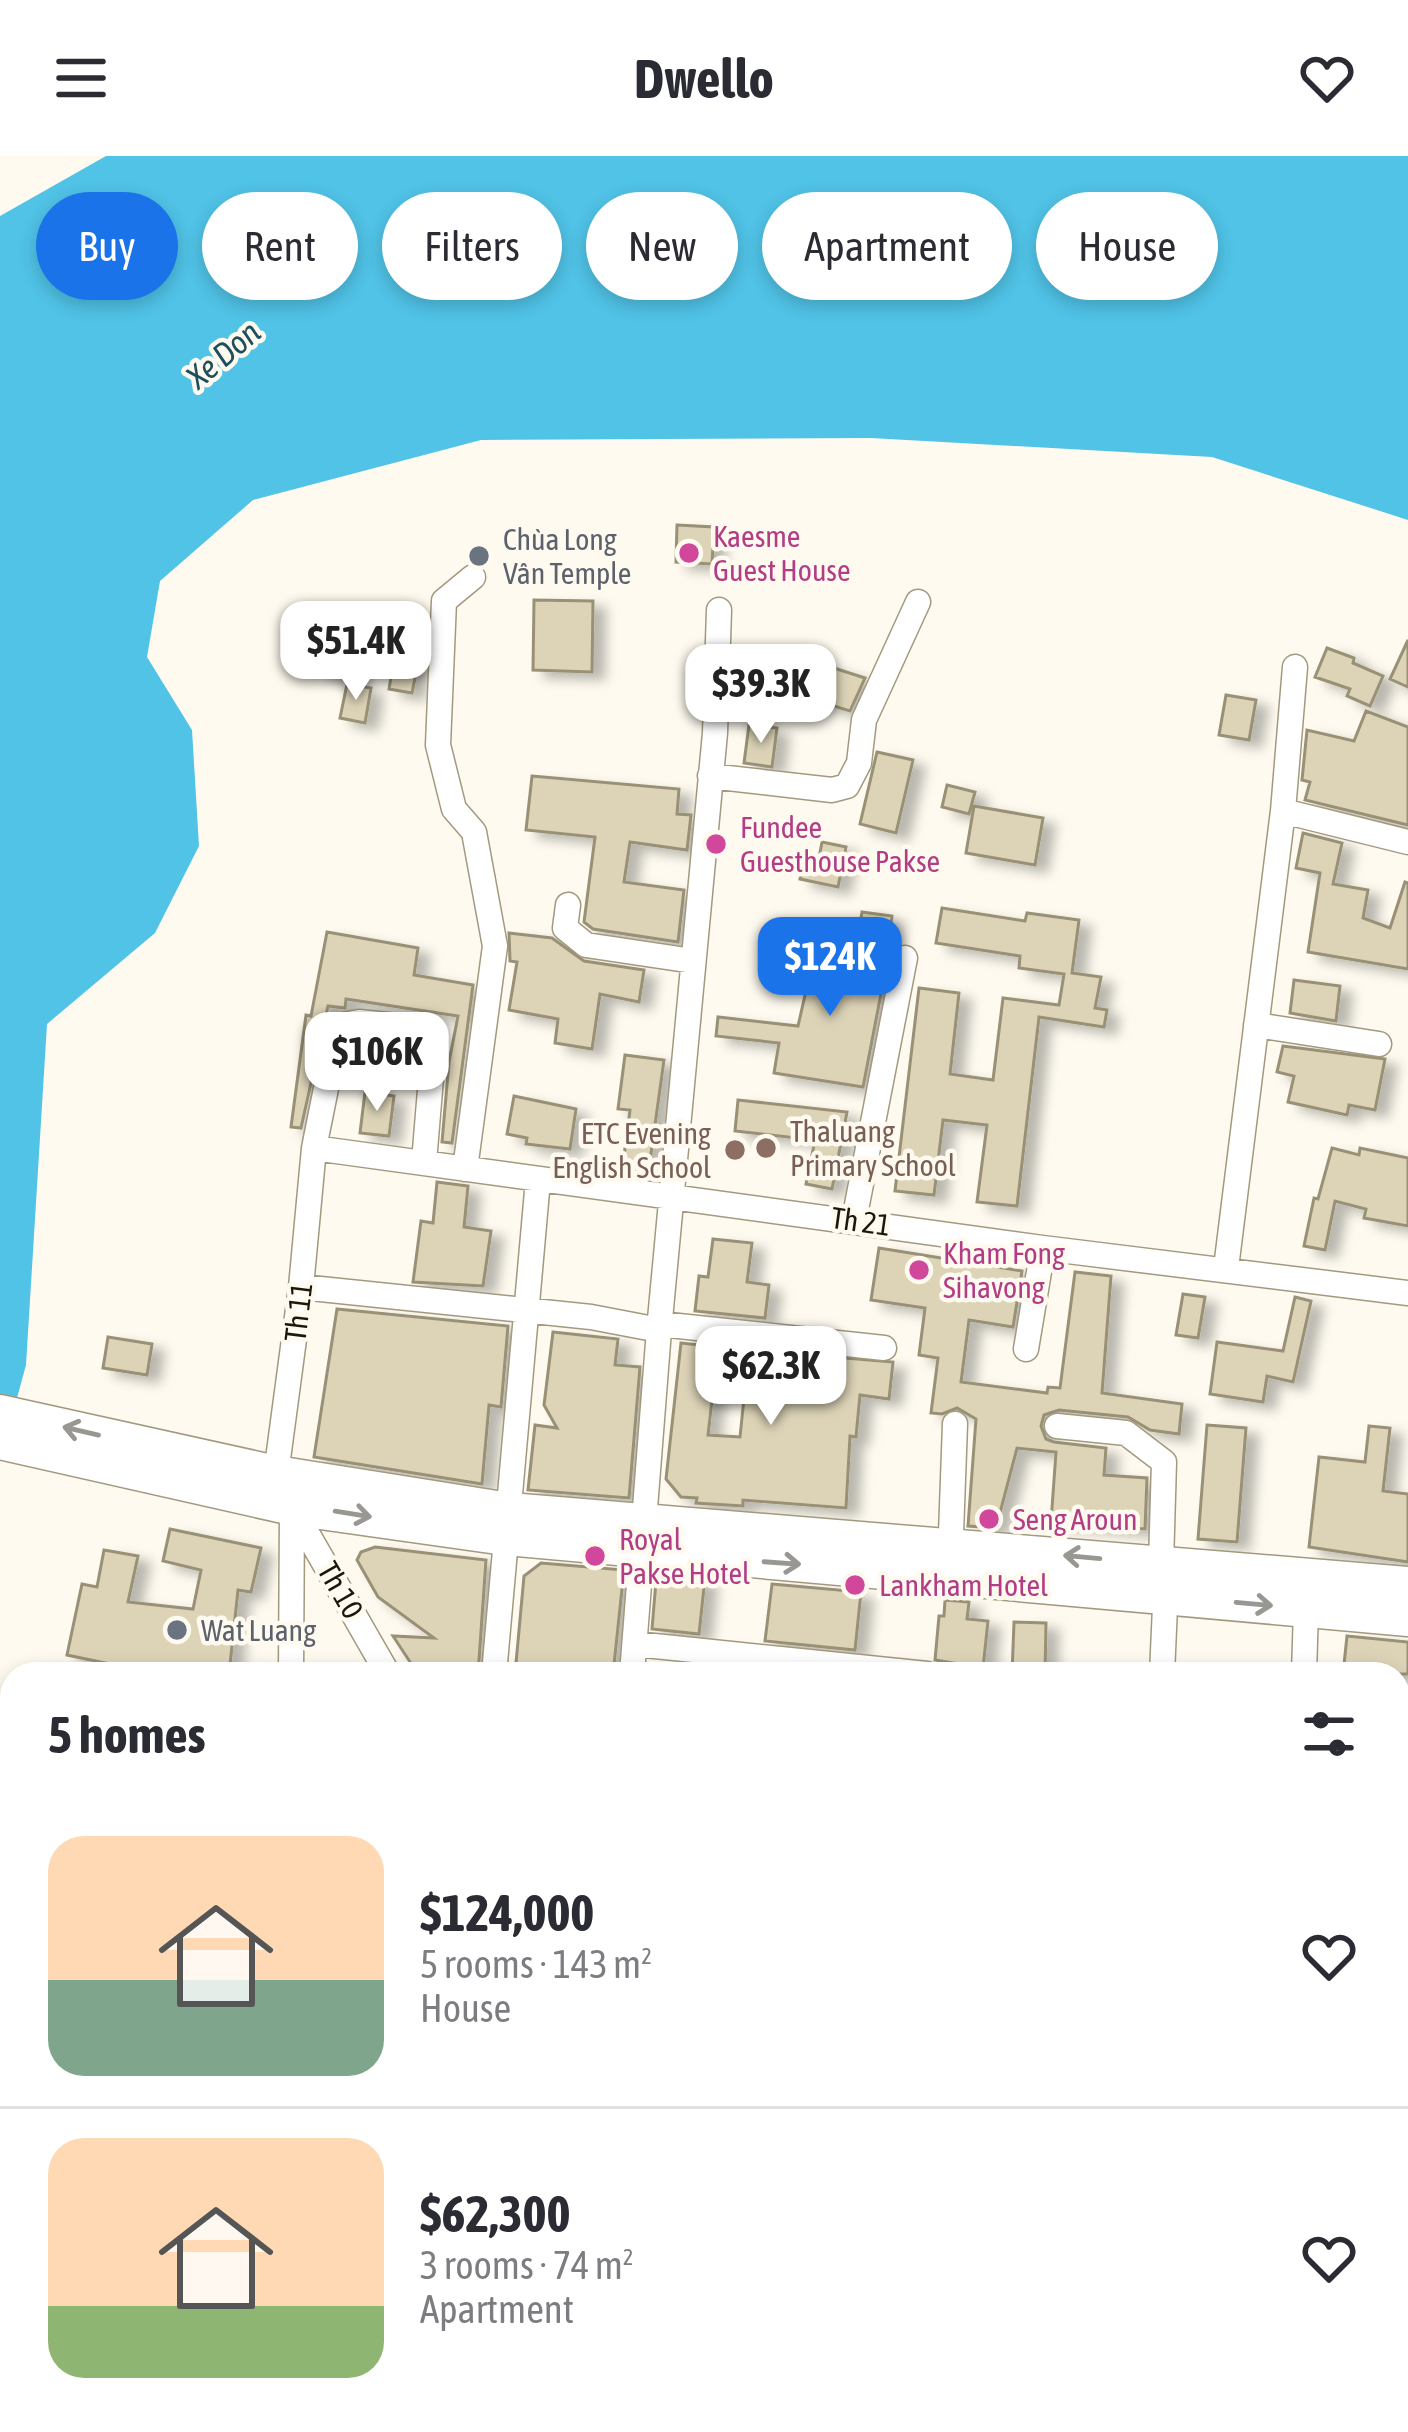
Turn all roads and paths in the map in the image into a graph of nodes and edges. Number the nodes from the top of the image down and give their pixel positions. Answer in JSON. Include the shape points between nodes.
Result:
{"nodes":[{"id":1,"x":472,"y":577,"type":"dead end"},
{"id":2,"x":918,"y":602,"type":"dead end"},
{"id":3,"x":719,"y":610,"type":"dead end"},
{"id":4,"x":1295,"y":667,"type":"dead end"},
{"id":5,"x":710,"y":776,"type":"junction"},
{"id":6,"x":1283,"y":811,"type":"junction"},
{"id":7,"x":1408,"y":842,"type":"edge"},
{"id":8,"x":568,"y":905,"type":"dead end"},
{"id":9,"x":905,"y":958,"type":"dead end"},
{"id":10,"x":693,"y":961,"type":"junction"},
{"id":11,"x":1256,"y":1025,"type":"junction"},
{"id":12,"x":1379,"y":1044,"type":"dead end"},
{"id":13,"x":314,"y":1148,"type":"junction"},
{"id":14,"x":424,"y":1162,"type":"junction"},
{"id":15,"x":465,"y":1169,"type":"junction"},
{"id":16,"x":538,"y":1180,"type":"junction"},
{"id":17,"x":674,"y":1196,"type":"junction"},
{"id":18,"x":854,"y":1220,"type":"junction"},
{"id":19,"x":1043,"y":1248,"type":"junction"},
{"id":20,"x":1226,"y":1268,"type":"junction"},
{"id":21,"x":302,"y":1288,"type":"junction"},
{"id":22,"x":1408,"y":1293,"type":"edge"},
{"id":23,"x":525,"y":1310,"type":"junction"},
{"id":24,"x":660,"y":1327,"type":"junction"},
{"id":25,"x":884,"y":1348,"type":"dead end"},
{"id":26,"x":1026,"y":1349,"type":"dead end"},
{"id":27,"x":0,"y":1413,"type":"edge"},
{"id":28,"x":956,"y":1424,"type":"dead end"},
{"id":29,"x":1057,"y":1426,"type":"dead end"},
{"id":30,"x":0,"y":1441,"type":"edge"},
{"id":31,"x":159,"y":1464,"type":"junction"},
{"id":32,"x":284,"y":1490,"type":"junction"},
{"id":33,"x":507,"y":1524,"type":"junction"},
{"id":34,"x":643,"y":1538,"type":"junction"},
{"id":35,"x":950,"y":1561,"type":"junction"},
{"id":36,"x":1165,"y":1574,"type":"junction"},
{"id":37,"x":1408,"y":1586,"type":"edge"},
{"id":38,"x":1306,"y":1609,"type":"junction"},
{"id":39,"x":1408,"y":1618,"type":"edge"},
{"id":40,"x":635,"y":1644,"type":"junction"},
{"id":41,"x":291,"y":1662,"type":"edge"},
{"id":42,"x":381,"y":1662,"type":"edge"},
{"id":43,"x":495,"y":1662,"type":"edge"},
{"id":44,"x":633,"y":1662,"type":"edge"},
{"id":45,"x":810,"y":1662,"type":"edge"},
{"id":46,"x":1162,"y":1662,"type":"edge"},
{"id":47,"x":1304,"y":1662,"type":"edge"}],
"edges":[{"from":1,"to":15,"type":"street","via":[[443,601],[438,745],[454,809],[474,832],[495,946]]},
{"from":2,"to":5,"type":"street","via":[[864,719],[859,764],[847,786]]},
{"from":3,"to":5,"type":"street"},
{"from":4,"to":6,"type":"street"},
{"from":5,"to":10,"type":"street"},
{"from":6,"to":7,"type":"street"},
{"from":6,"to":11,"type":"street"},
{"from":8,"to":10,"type":"street","via":[[565,928],[586,945]]},
{"from":9,"to":18,"type":"street"},
{"from":10,"to":17,"type":"street"},
{"from":11,"to":12,"type":"street"},
{"from":11,"to":20,"type":"street"},
{"from":13,"to":14,"type":"street","name":"Th 21"},
{"from":13,"to":14,"type":"street","name":"Th 11","via":[[343,1025],[418,1028],[433,1054]]},
{"from":13,"to":21,"type":"street","name":"Th 11"},
{"from":14,"to":15,"type":"street","name":"Th 21"},
{"from":15,"to":16,"type":"street","name":"Th 21"},
{"from":16,"to":17,"type":"street","name":"Th 21"},
{"from":16,"to":23,"type":"street"},
{"from":17,"to":18,"type":"street","name":"Th 21"},
{"from":17,"to":24,"type":"street"},
{"from":18,"to":19,"type":"street","name":"Th 21"},
{"from":19,"to":20,"type":"street","name":"Th 21"},
{"from":19,"to":26,"type":"street"},
{"from":20,"to":22,"type":"street","name":"Th 21"},
{"from":21,"to":23,"type":"street"},
{"from":21,"to":32,"type":"street","name":"Th 11"},
{"from":23,"to":24,"type":"street"},
{"from":23,"to":33,"type":"street"},
{"from":24,"to":25,"type":"street"},
{"from":24,"to":34,"type":"street"},
{"from":31,"to":27,"type":"highway","one_way":true},
{"from":28,"to":35,"type":"street"},
{"from":29,"to":36,"type":"street","via":[[1126,1433],[1164,1462]]},
{"from":30,"to":31,"type":"highway"},
{"from":31,"to":32,"type":"highway"},
{"from":32,"to":33,"type":"highway"},
{"from":32,"to":41,"type":"street","name":"Th 11"},
{"from":32,"to":42,"type":"street","name":"Th 10"},
{"from":33,"to":34,"type":"highway"},
{"from":33,"to":43,"type":"street"},
{"from":34,"to":35,"type":"highway"},
{"from":34,"to":40,"type":"street"},
{"from":35,"to":36,"type":"highway"},
{"from":36,"to":37,"type":"highway"},
{"from":36,"to":38,"type":"highway","one_way":true},
{"from":36,"to":46,"type":"street"},
{"from":38,"to":39,"type":"highway"},
{"from":38,"to":47,"type":"street"},
{"from":40,"to":44,"type":"street"},
{"from":40,"to":45,"type":"street"}]}
